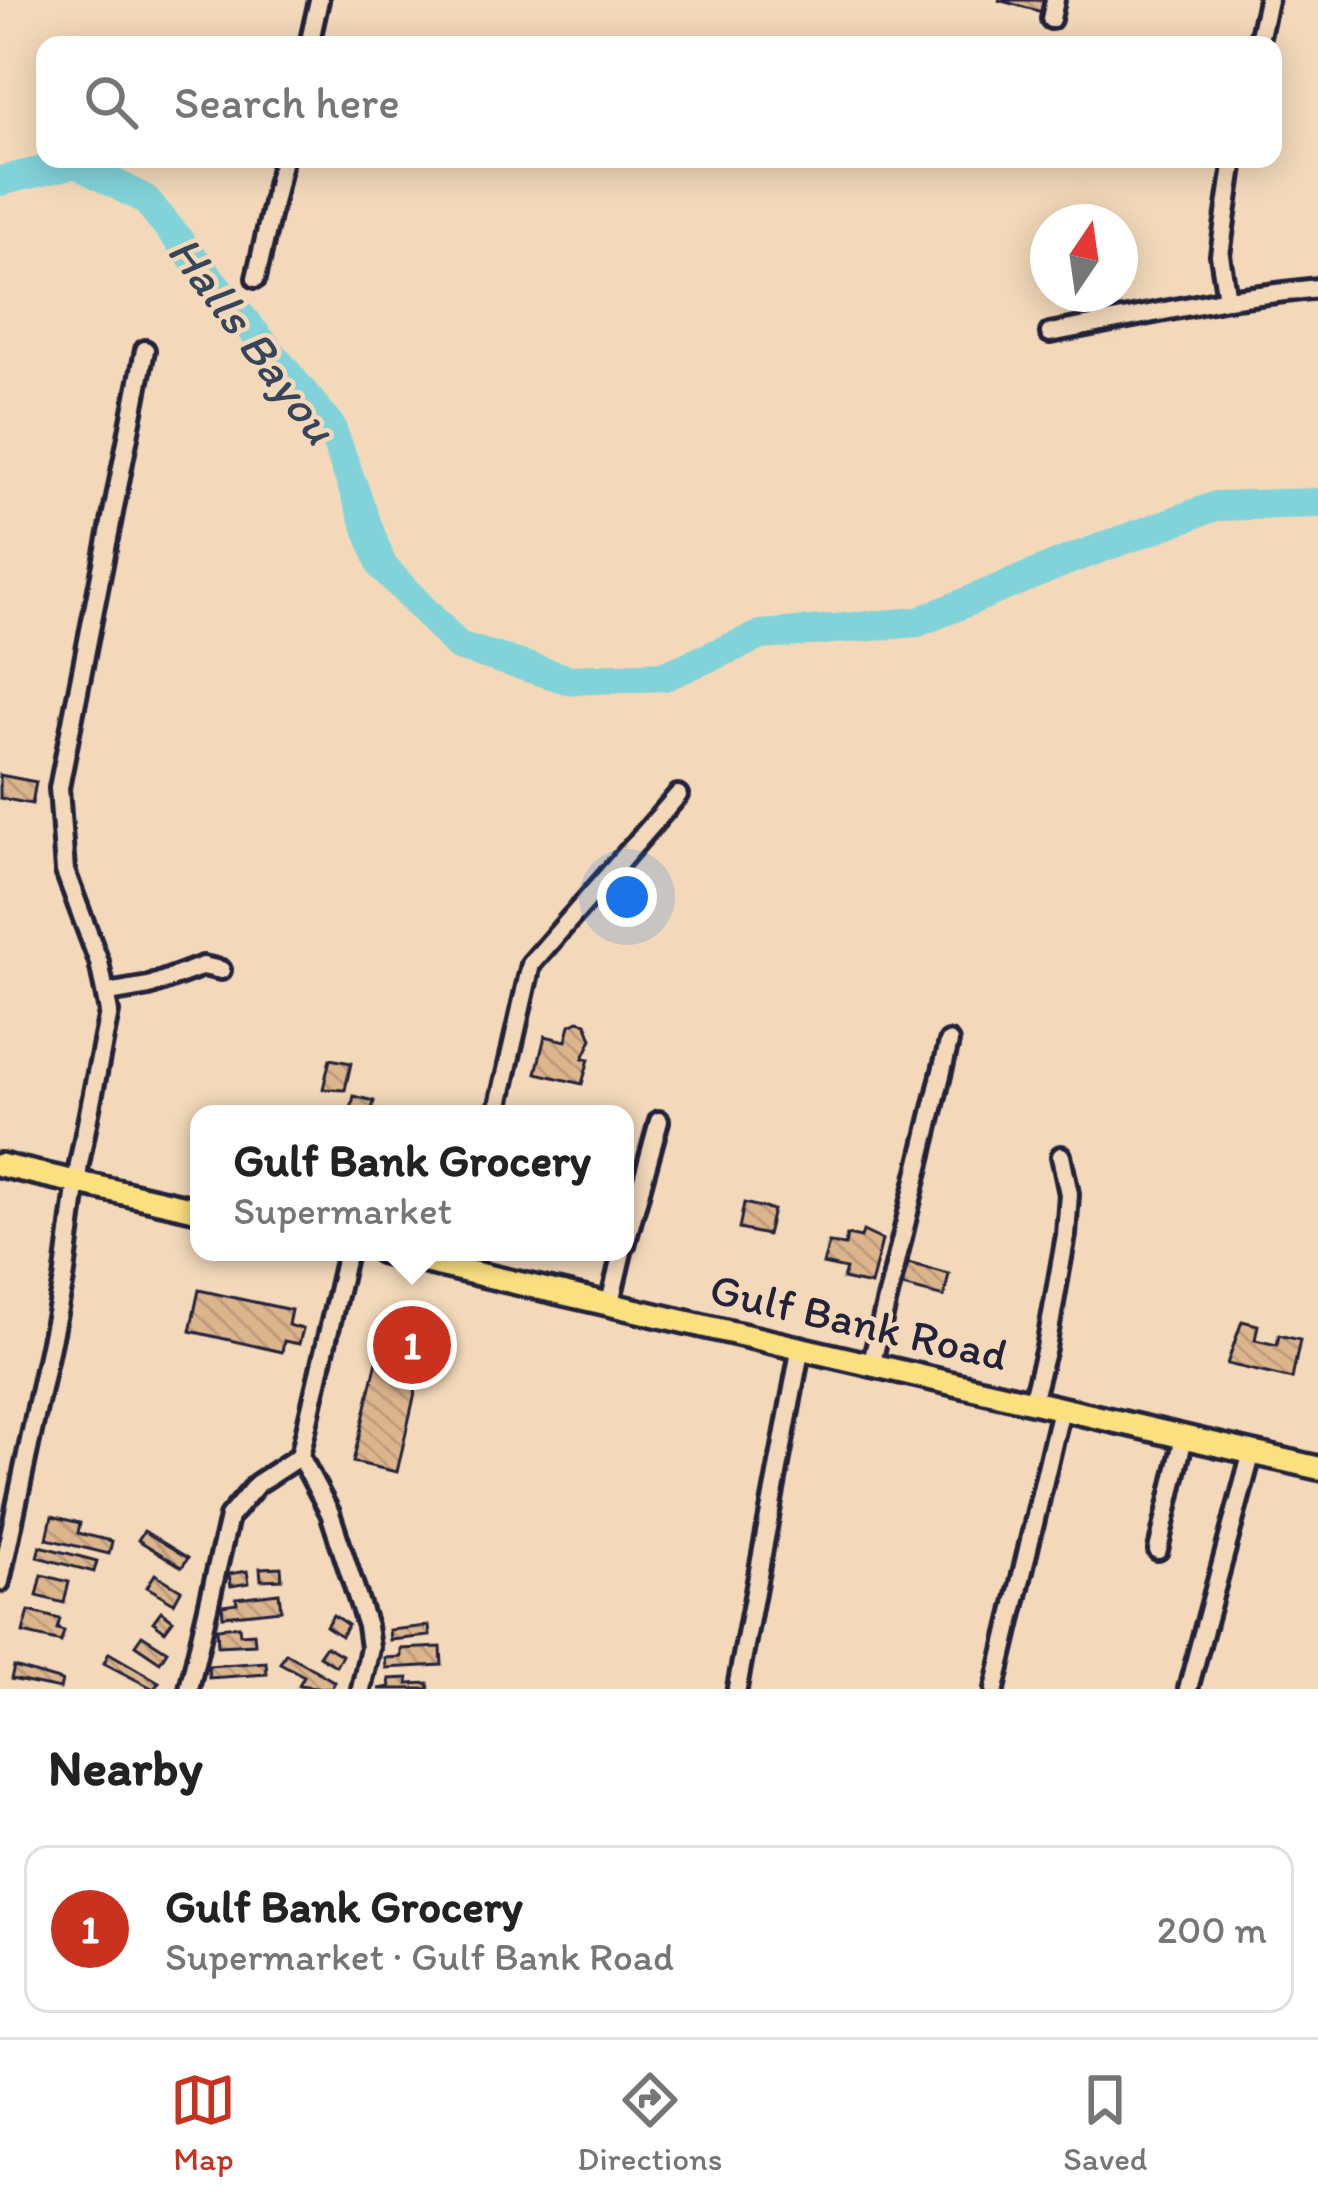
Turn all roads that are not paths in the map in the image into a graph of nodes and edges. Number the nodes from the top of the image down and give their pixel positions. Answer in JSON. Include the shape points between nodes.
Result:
{"nodes":[{"id":1,"x":319,"y":0,"type":"edge"},
{"id":2,"x":1055,"y":0,"type":"edge"},
{"id":3,"x":1268,"y":0,"type":"edge"},
{"id":4,"x":1051,"y":20,"type":"dead end"},
{"id":5,"x":311,"y":36,"type":"edge"},
{"id":6,"x":1260,"y":36,"type":"edge"},
{"id":7,"x":281,"y":168,"type":"edge"},
{"id":8,"x":1233,"y":168,"type":"edge"},
{"id":9,"x":256,"y":278,"type":"dead end"},
{"id":10,"x":1318,"y":288,"type":"edge"},
{"id":11,"x":1227,"y":298,"type":"junction"},
{"id":12,"x":1050,"y":334,"type":"dead end"},
{"id":13,"x":146,"y":350,"type":"dead end"},
{"id":14,"x":678,"y":795,"type":"dead end"},
{"id":15,"x":221,"y":970,"type":"dead end"},
{"id":16,"x":108,"y":993,"type":"junction"},
{"id":17,"x":950,"y":1042,"type":"dead end"},
{"id":18,"x":499,"y":1105,"type":"edge"},
{"id":19,"x":659,"y":1120,"type":"dead end"},
{"id":20,"x":1061,"y":1156,"type":"dead end"},
{"id":21,"x":0,"y":1166,"type":"edge"},
{"id":22,"x":78,"y":1183,"type":"junction"},
{"id":23,"x":190,"y":1208,"type":"edge"},
{"id":24,"x":634,"y":1211,"type":"edge"},
{"id":25,"x":344,"y":1261,"type":"edge"},
{"id":26,"x":463,"y":1261,"type":"edge"},
{"id":27,"x":621,"y":1261,"type":"edge"},
{"id":28,"x":610,"y":1303,"type":"junction"},
{"id":29,"x":801,"y":1346,"type":"junction"},
{"id":30,"x":872,"y":1362,"type":"junction"},
{"id":31,"x":1032,"y":1402,"type":"junction"},
{"id":32,"x":1061,"y":1409,"type":"junction"},
{"id":33,"x":1184,"y":1437,"type":"junction"},
{"id":34,"x":1252,"y":1453,"type":"junction"},
{"id":35,"x":300,"y":1456,"type":"junction"},
{"id":36,"x":1318,"y":1468,"type":"edge"},
{"id":37,"x":1158,"y":1550,"type":"dead end"},
{"id":38,"x":0,"y":1582,"type":"edge"},
{"id":39,"x":737,"y":1688,"type":"edge"},
{"id":40,"x":190,"y":1689,"type":"edge"},
{"id":41,"x":361,"y":1689,"type":"edge"},
{"id":42,"x":995,"y":1689,"type":"edge"},
{"id":43,"x":1188,"y":1689,"type":"edge"}],
"edges":[{"from":1,"to":5,"type":"street"},
{"from":2,"to":4,"type":"street"},
{"from":3,"to":6,"type":"street"},
{"from":7,"to":9,"type":"street"},
{"from":8,"to":11,"type":"street","via":[[1220,255]]},
{"from":10,"to":11,"type":"street"},
{"from":11,"to":12,"type":"street"},
{"from":13,"to":16,"type":"street","via":[[59,788],[65,872]]},
{"from":14,"to":18,"type":"street","via":[[531,964]]},
{"from":15,"to":16,"type":"street","via":[[203,966]]},
{"from":16,"to":22,"type":"street"},
{"from":17,"to":30,"type":"street"},
{"from":19,"to":24,"type":"street"},
{"from":20,"to":31,"type":"street","via":[[1070,1194],[1066,1234]]},
{"from":21,"to":22,"type":"main road"},
{"from":22,"to":23,"type":"main road"},
{"from":22,"to":38,"type":"street"},
{"from":25,"to":35,"type":"street"},
{"from":26,"to":28,"type":"main road","name":"Gulf Bank Road"},
{"from":27,"to":28,"type":"street"},
{"from":28,"to":29,"type":"main road","name":"Gulf Bank Road"},
{"from":29,"to":30,"type":"main road","name":"Gulf Bank Road"},
{"from":29,"to":39,"type":"street"},
{"from":30,"to":31,"type":"main road","name":"Gulf Bank Road"},
{"from":31,"to":32,"type":"main road","name":"Gulf Bank Road"},
{"from":32,"to":33,"type":"main road","name":"Gulf Bank Road"},
{"from":32,"to":42,"type":"street"},
{"from":33,"to":34,"type":"main road","name":"Gulf Bank Road"},
{"from":33,"to":37,"type":"street"},
{"from":34,"to":36,"type":"main road","name":"Gulf Bank Road"},
{"from":34,"to":43,"type":"street"},
{"from":35,"to":40,"type":"street","via":[[257,1484],[229,1517]]},
{"from":35,"to":41,"type":"street","via":[[330,1513],[367,1626]]}]}
